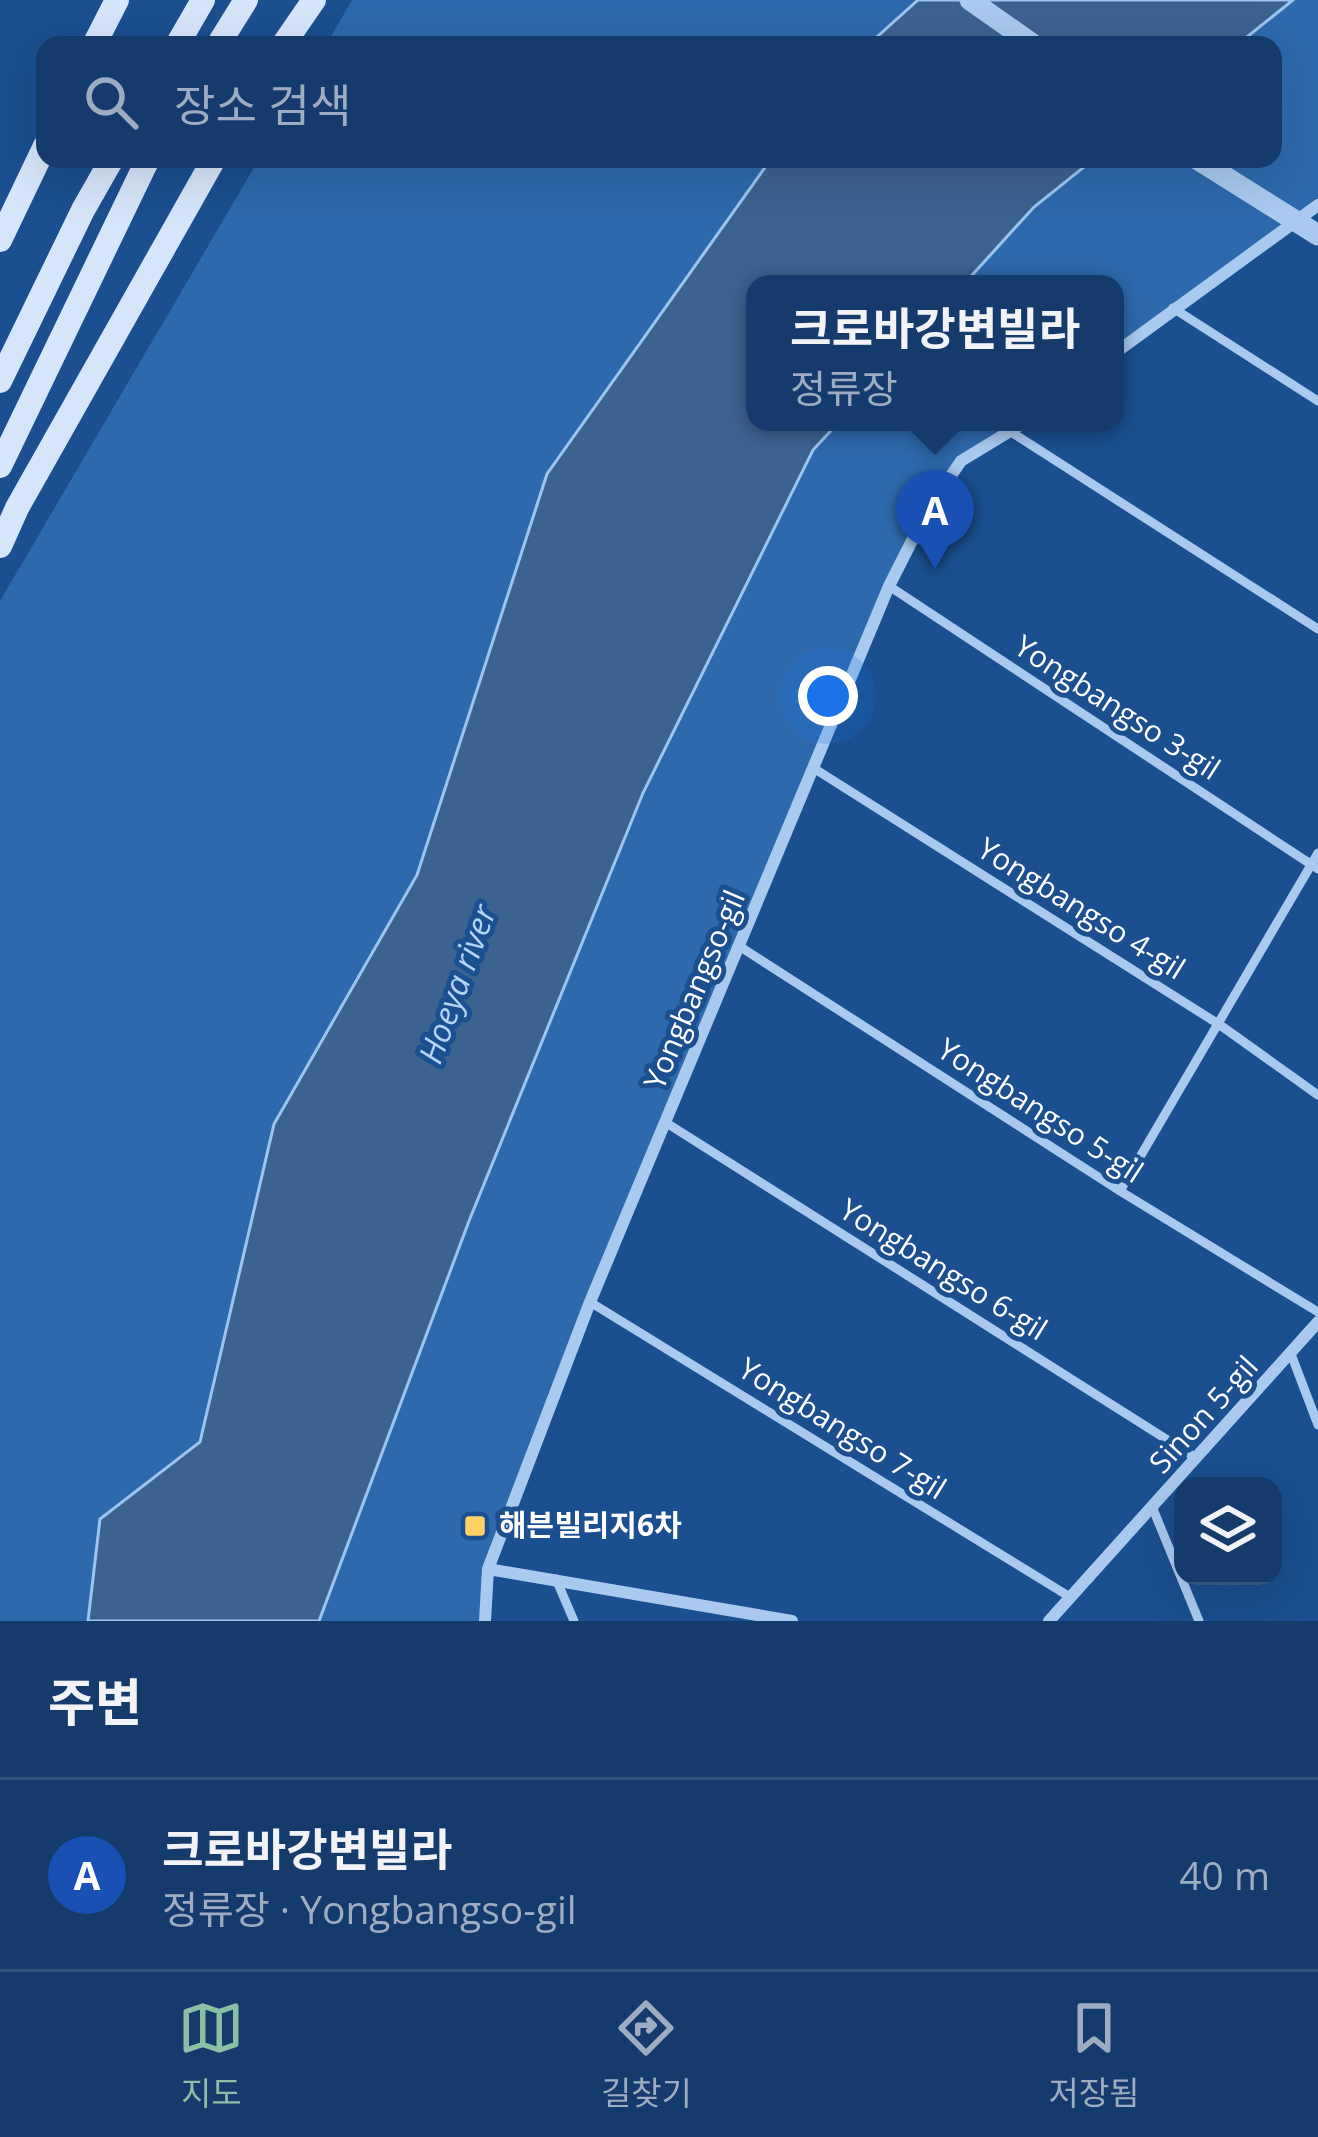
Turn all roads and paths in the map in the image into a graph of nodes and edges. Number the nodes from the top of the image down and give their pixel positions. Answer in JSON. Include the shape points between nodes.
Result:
{"nodes":[{"id":1,"x":117,"y":0,"type":"edge"},
{"id":2,"x":202,"y":0,"type":"edge"},
{"id":3,"x":246,"y":0,"type":"edge"},
{"id":4,"x":314,"y":0,"type":"edge"},
{"id":5,"x":970,"y":0,"type":"edge"},
{"id":6,"x":99,"y":36,"type":"edge"},
{"id":7,"x":182,"y":36,"type":"edge"},
{"id":8,"x":224,"y":36,"type":"edge"},
{"id":9,"x":289,"y":36,"type":"edge"},
{"id":10,"x":1021,"y":36,"type":"edge"},
{"id":11,"x":36,"y":165,"type":"edge"},
{"id":12,"x":107,"y":168,"type":"edge"},
{"id":13,"x":144,"y":168,"type":"edge"},
{"id":14,"x":209,"y":168,"type":"edge"},
{"id":15,"x":1210,"y":168,"type":"edge"},
{"id":16,"x":1318,"y":206,"type":"edge"},
{"id":17,"x":1295,"y":221,"type":"junction"},
{"id":18,"x":1318,"y":236,"type":"edge"},
{"id":19,"x":0,"y":240,"type":"edge"},
{"id":20,"x":1173,"y":308,"type":"junction"},
{"id":21,"x":1124,"y":346,"type":"edge"},
{"id":22,"x":0,"y":381,"type":"edge"},
{"id":23,"x":1318,"y":401,"type":"edge"},
{"id":24,"x":1011,"y":432,"type":"joint"},
{"id":25,"x":0,"y":466,"type":"edge"},
{"id":26,"x":0,"y":546,"type":"edge"},
{"id":27,"x":889,"y":586,"type":"junction"},
{"id":28,"x":1318,"y":629,"type":"edge"},
{"id":29,"x":815,"y":769,"type":"junction"},
{"id":30,"x":1318,"y":853,"type":"edge"},
{"id":31,"x":1314,"y":867,"type":"edge"},
{"id":32,"x":739,"y":946,"type":"junction"},
{"id":33,"x":1220,"y":1025,"type":"junction"},
{"id":34,"x":1318,"y":1095,"type":"edge"},
{"id":35,"x":665,"y":1122,"type":"junction"},
{"id":36,"x":1120,"y":1191,"type":"junction"},
{"id":37,"x":590,"y":1302,"type":"junction"},
{"id":38,"x":1318,"y":1312,"type":"edge"},
{"id":39,"x":1318,"y":1322,"type":"edge"},
{"id":40,"x":1291,"y":1354,"type":"junction"},
{"id":41,"x":1318,"y":1426,"type":"edge"},
{"id":42,"x":1196,"y":1458,"type":"junction"},
{"id":43,"x":1153,"y":1510,"type":"junction"},
{"id":44,"x":488,"y":1569,"type":"junction"},
{"id":45,"x":556,"y":1579,"type":"junction"},
{"id":46,"x":1070,"y":1597,"type":"junction"},
{"id":47,"x":783,"y":1620,"type":"edge"},
{"id":48,"x":485,"y":1621,"type":"edge"},
{"id":49,"x":574,"y":1621,"type":"edge"},
{"id":50,"x":1049,"y":1621,"type":"edge"},
{"id":51,"x":1199,"y":1621,"type":"edge"}],
"edges":[{"from":1,"to":6,"type":"main road"},
{"from":2,"to":7,"type":"main road"},
{"from":3,"to":8,"type":"main road"},
{"from":4,"to":9,"type":"main road"},
{"from":5,"to":10,"type":"street"},
{"from":11,"to":19,"type":"main road"},
{"from":12,"to":22,"type":"main road"},
{"from":13,"to":25,"type":"main road"},
{"from":14,"to":26,"type":"main road"},
{"from":15,"to":17,"type":"street"},
{"from":16,"to":17,"type":"street"},
{"from":17,"to":18,"type":"street"},
{"from":17,"to":20,"type":"street"},
{"from":20,"to":21,"type":"street"},
{"from":20,"to":23,"type":"lane"},
{"from":24,"to":27,"type":"street","name":"Yongbangso-gil","via":[[962,461]]},
{"from":24,"to":28,"type":"lane"},
{"from":27,"to":29,"type":"street","name":"Yongbangso-gil"},
{"from":27,"to":31,"type":"lane","name":"Yongbangso 3-gil"},
{"from":29,"to":32,"type":"street","name":"Yongbangso-gil"},
{"from":29,"to":33,"type":"lane","name":"Yongbangso 4-gil"},
{"from":30,"to":31,"type":"lane"},
{"from":31,"to":33,"type":"lane"},
{"from":32,"to":35,"type":"street","name":"Yongbangso-gil"},
{"from":32,"to":36,"type":"lane","name":"Yongbangso 5-gil"},
{"from":33,"to":34,"type":"lane","name":"Yongbangso 4-gil"},
{"from":33,"to":36,"type":"lane"},
{"from":35,"to":37,"type":"street","name":"Yongbangso-gil"},
{"from":35,"to":42,"type":"lane","name":"Yongbangso 6-gil"},
{"from":36,"to":38,"type":"lane","name":"Yongbangso 5-gil"},
{"from":37,"to":44,"type":"street","name":"Yongbangso-gil"},
{"from":37,"to":46,"type":"lane","name":"Yongbangso 7-gil"},
{"from":39,"to":40,"type":"street","name":"Sinon 5-gil"},
{"from":40,"to":41,"type":"lane","name":"Sinon 5-gil"},
{"from":40,"to":42,"type":"street","name":"Sinon 5-gil"},
{"from":42,"to":43,"type":"street","name":"Sinon 5-gil"},
{"from":43,"to":46,"type":"street","name":"Sinon 5-gil"},
{"from":43,"to":51,"type":"lane","name":"Sinon 5-gil"},
{"from":44,"to":45,"type":"street"},
{"from":44,"to":48,"type":"street","name":"Yongbangso-gil"},
{"from":45,"to":47,"type":"street"},
{"from":45,"to":49,"type":"lane"},
{"from":46,"to":50,"type":"street","name":"Sinon 5-gil"}]}
